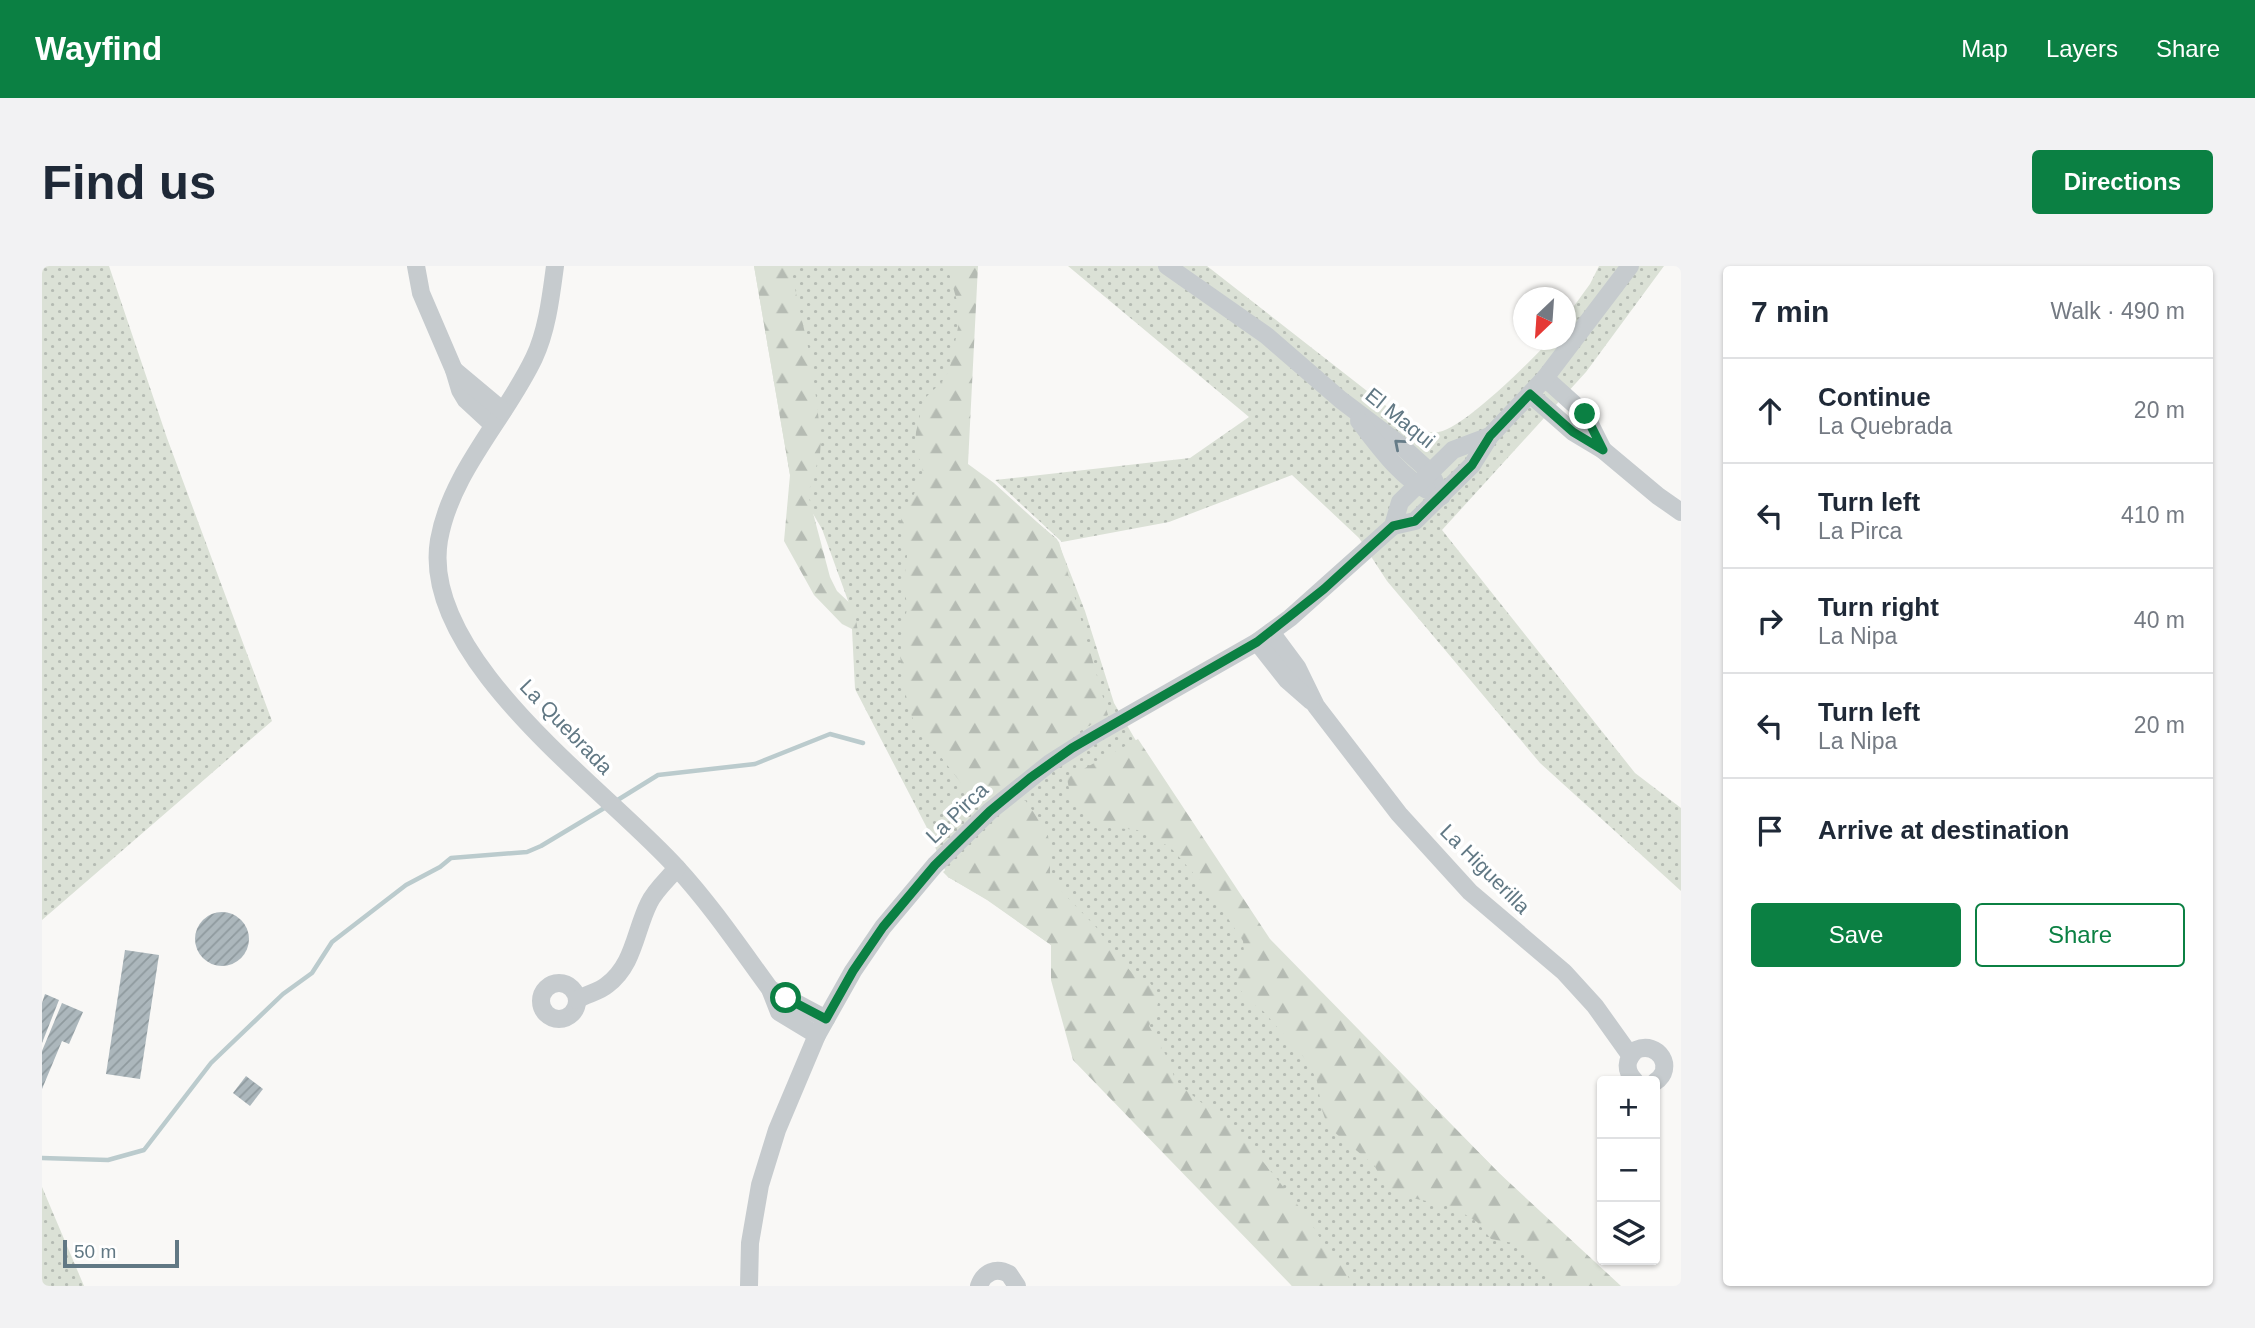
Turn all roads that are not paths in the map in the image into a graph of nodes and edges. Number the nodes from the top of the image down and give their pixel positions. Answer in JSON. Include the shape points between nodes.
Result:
{"nodes":[{"id":1,"x":416,"y":266,"type":"edge"},
{"id":2,"x":555,"y":266,"type":"edge"},
{"id":3,"x":1167,"y":266,"type":"edge"},
{"id":4,"x":1630,"y":266,"type":"edge"},
{"id":5,"x":1545,"y":379,"type":"junction"},
{"id":6,"x":1530,"y":394,"type":"junction"},
{"id":7,"x":498,"y":418,"type":"junction"},
{"id":8,"x":1490,"y":436,"type":"junction"},
{"id":9,"x":1603,"y":450,"type":"junction"},
{"id":10,"x":1423,"y":478,"type":"junction"},
{"id":11,"x":1442,"y":496,"type":"junction"},
{"id":12,"x":1681,"y":512,"type":"edge"},
{"id":13,"x":1393,"y":526,"type":"junction"},
{"id":14,"x":1264,"y":637,"type":"junction"},
{"id":15,"x":677,"y":868,"type":"junction"},
{"id":16,"x":770,"y":989,"type":"junction"},
{"id":17,"x":577,"y":1000,"type":"dead end"},
{"id":18,"x":826,"y":1019,"type":"junction"},
{"id":19,"x":817,"y":1035,"type":"junction"},
{"id":20,"x":1630,"y":1055,"type":"junction"},
{"id":21,"x":1632,"y":1076,"type":"edge"},
{"id":22,"x":1660,"y":1076,"type":"edge"},
{"id":23,"x":749,"y":1286,"type":"edge"},
{"id":24,"x":979,"y":1286,"type":"edge"},
{"id":25,"x":1017,"y":1286,"type":"edge"}],
"edges":[{"from":1,"to":7,"type":"street","via":[[421,293],[460,390],[466,400]]},
{"from":2,"to":7,"type":"street","name":"La Quebrada","via":[[535,356]]},
{"from":3,"to":10,"type":"street","name":"El Maqui","via":[[1267,336],[1398,443]]},
{"from":4,"to":5,"type":"street","name":"La Pirca"},
{"from":5,"to":6,"type":"street","name":"La Pirca"},
{"from":5,"to":9,"type":"street","via":[[1585,414]]},
{"from":6,"to":8,"type":"street","name":"La Pirca"},
{"from":6,"to":9,"type":"street","via":[[1573,432]]},
{"from":7,"to":15,"type":"street","name":"La Quebrada","via":[[448,507],[439,543],[440,586],[459,633],[509,705]]},
{"from":8,"to":10,"type":"street","name":"La Pirca","via":[[1453,450]]},
{"from":8,"to":11,"type":"street","name":"La Pirca","via":[[1472,465]]},
{"from":9,"to":12,"type":"street"},
{"from":10,"to":11,"type":"street","name":"El Maqui"},
{"from":10,"to":13,"type":"street","name":"La Pirca","via":[[1399,502]]},
{"from":11,"to":13,"type":"street","name":"La Pirca","via":[[1415,521]]},
{"from":13,"to":14,"type":"street","name":"La Pirca"},
{"from":14,"to":18,"type":"street","name":"La Pirca","via":[[1072,748],[990,811],[935,865],[883,927]]},
{"from":14,"to":20,"type":"street","name":"La Higuerilla","via":[[1297,667],[1316,706],[1399,814],[1471,892],[1564,972]]},
{"from":15,"to":16,"type":"street","name":"La Quebrada"},
{"from":15,"to":17,"type":"street","via":[[651,899],[632,954],[620,971],[606,987]]},
{"from":16,"to":18,"type":"street","name":"La Quebrada"},
{"from":16,"to":19,"type":"street","name":"La Quebrada","via":[[779,1012]]},
{"from":18,"to":19,"type":"street","name":"La Pirca"},
{"from":19,"to":23,"type":"street","name":"La Pirca","via":[[776,1130],[760,1185],[750,1243]]},
{"from":20,"to":21,"type":"street","name":"La Higuerilla","via":[[1627,1068]]},
{"from":20,"to":22,"type":"street","via":[[1648,1047],[1659,1052],[1665,1064]]},
{"from":24,"to":25,"type":"street","via":[[986,1275],[998,1271],[1009,1274]]}]}
